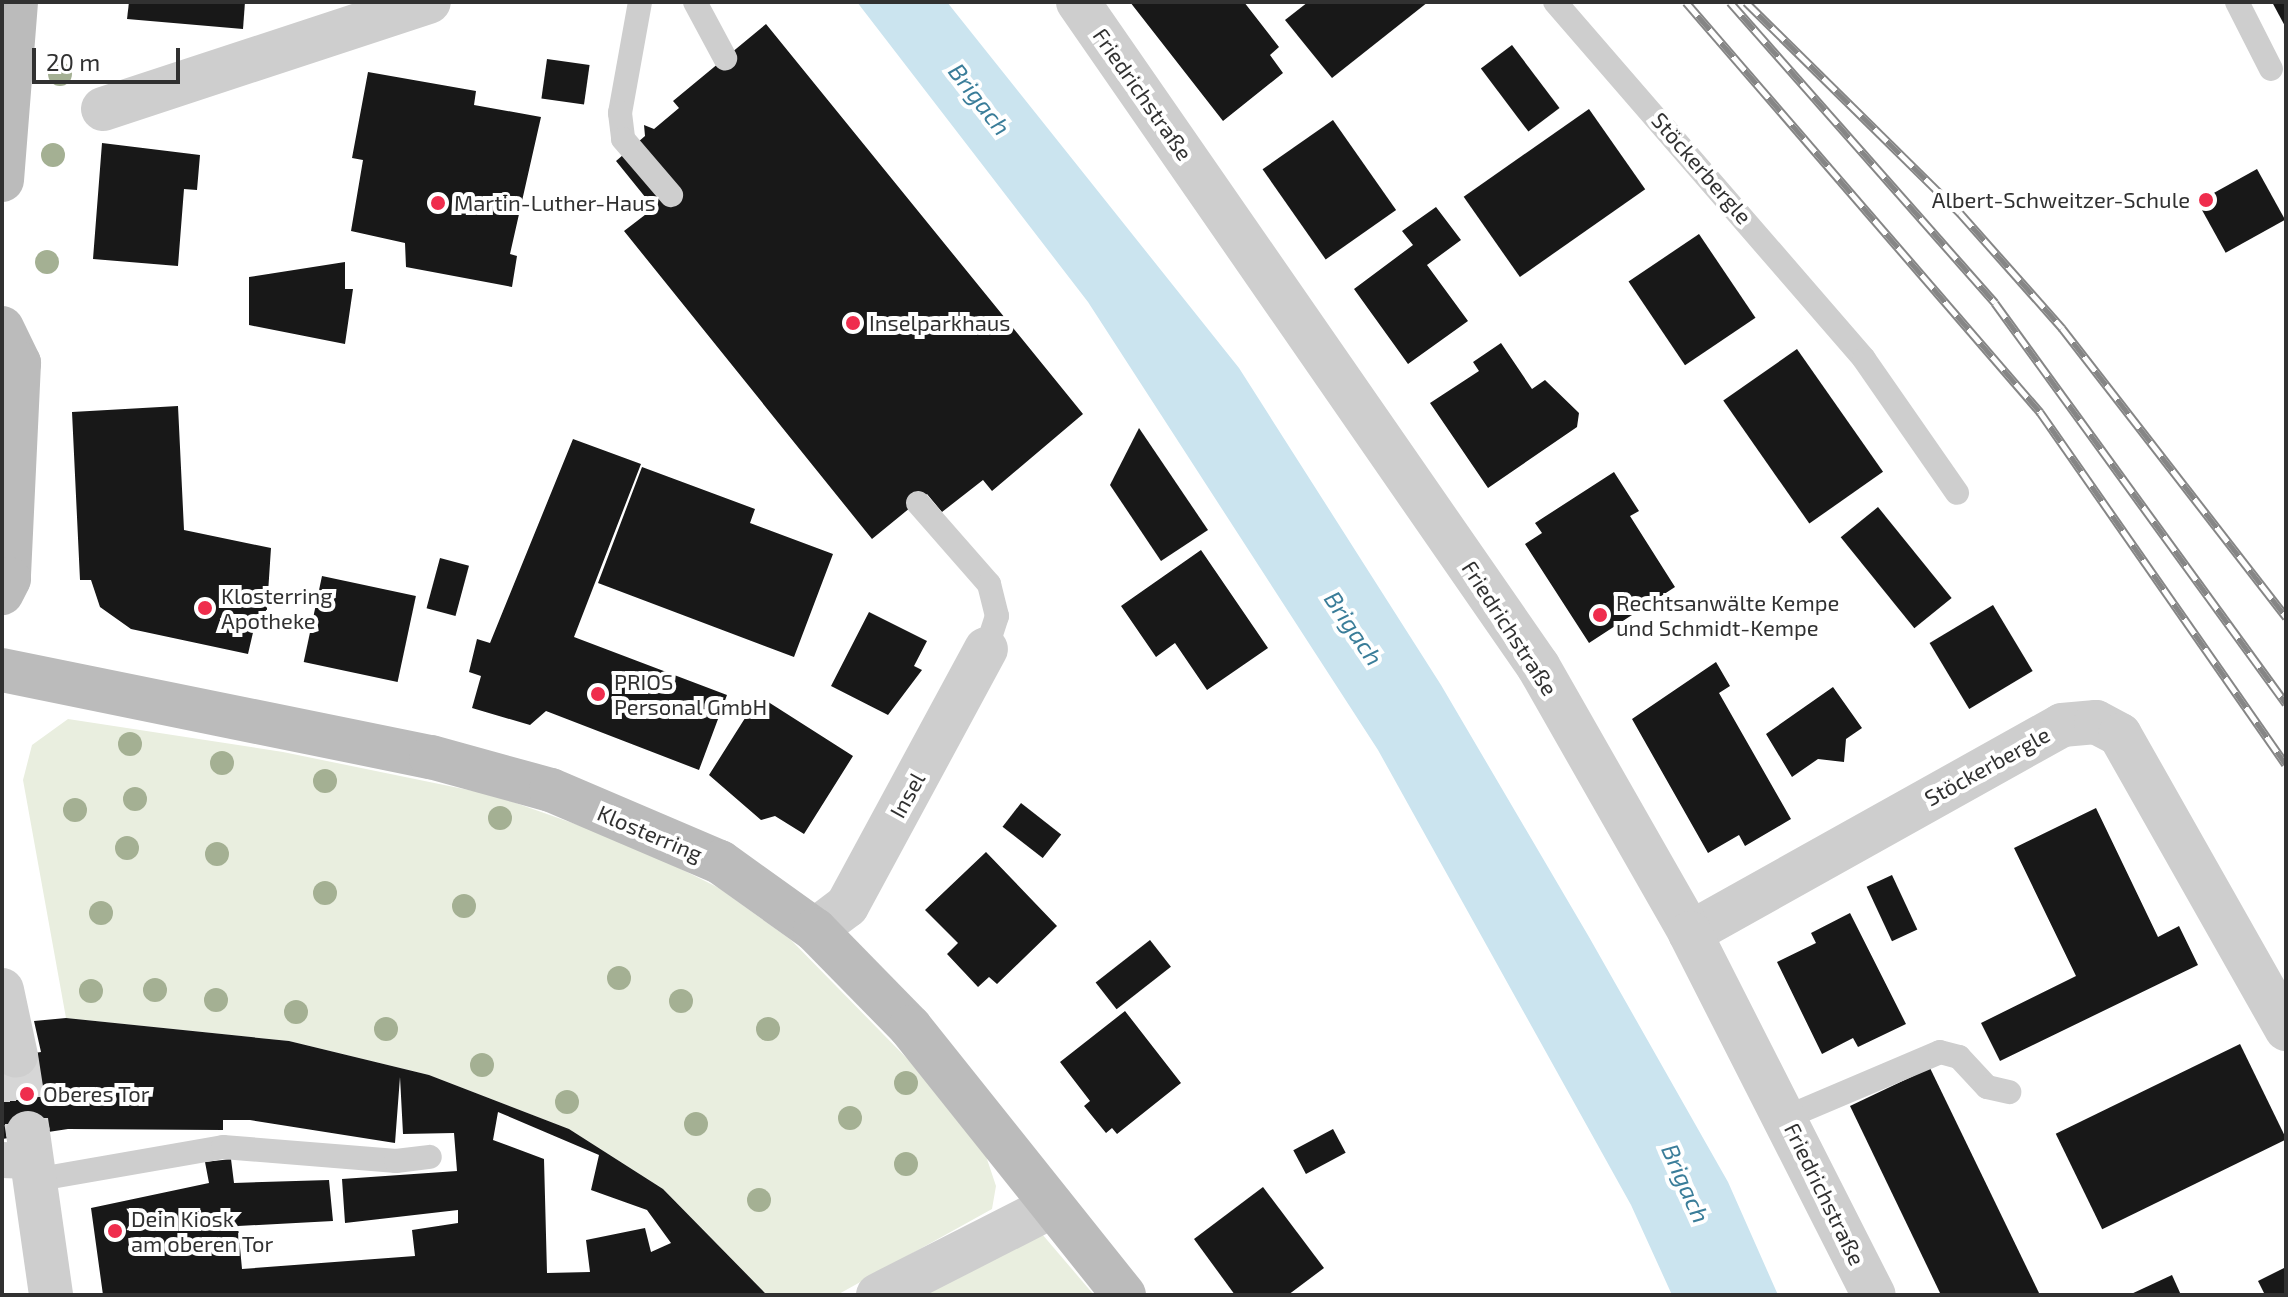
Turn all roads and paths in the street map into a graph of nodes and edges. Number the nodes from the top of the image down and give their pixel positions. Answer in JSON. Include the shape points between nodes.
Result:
{"nodes":[{"id":1,"x":16,"y":2,"type":"edge"},
{"id":2,"x":429,"y":2,"type":"edge"},
{"id":3,"x":640,"y":2,"type":"edge"},
{"id":4,"x":695,"y":2,"type":"edge"},
{"id":5,"x":1078,"y":2,"type":"edge"},
{"id":6,"x":1555,"y":2,"type":"edge"},
{"id":7,"x":2237,"y":2,"type":"edge"},
{"id":8,"x":725,"y":58,"type":"dead end"},
{"id":9,"x":2271,"y":69,"type":"dead end"},
{"id":10,"x":103,"y":109,"type":"dead end"},
{"id":11,"x":5,"y":112,"type":"edge"},
{"id":12,"x":2,"y":180,"type":"edge"},
{"id":13,"x":671,"y":195,"type":"dead end"},
{"id":14,"x":2,"y":328,"type":"edge"},
{"id":15,"x":1957,"y":493,"type":"dead end"},
{"id":16,"x":918,"y":503,"type":"dead end"},
{"id":17,"x":2,"y":593,"type":"edge"},
{"id":18,"x":986,"y":649,"type":"joint"},
{"id":19,"x":2,"y":670,"type":"edge"},
{"id":20,"x":815,"y":930,"type":"junction"},
{"id":21,"x":1690,"y":933,"type":"junction"},
{"id":22,"x":2,"y":990,"type":"edge"},
{"id":23,"x":2286,"y":1029,"type":"edge"},
{"id":24,"x":16,"y":1056,"type":"tunnel mouth"},
{"id":25,"x":2009,"y":1092,"type":"dead end"},
{"id":26,"x":1787,"y":1117,"type":"junction"},
{"id":27,"x":430,"y":1157,"type":"dead end"},
{"id":28,"x":24,"y":1159,"type":"edge"},
{"id":29,"x":1053,"y":1206,"type":"junction"},
{"id":30,"x":51,"y":1295,"type":"edge"},
{"id":31,"x":878,"y":1295,"type":"edge"},
{"id":32,"x":1124,"y":1295,"type":"edge"},
{"id":33,"x":1874,"y":1295,"type":"edge"}],
"edges":[{"from":1,"to":11,"type":"main road"},
{"from":2,"to":10,"type":"street"},
{"from":3,"to":13,"type":"lane","via":[[620,113],[623,139]]},
{"from":4,"to":8,"type":"lane"},
{"from":5,"to":21,"type":"street","name":"Friedrichstraße","via":[[1538,666]]},
{"from":6,"to":15,"type":"lane","name":"Stöckerbergle","via":[[1864,359]]},
{"from":7,"to":9,"type":"lane"},
{"from":11,"to":12,"type":"main road"},
{"from":14,"to":17,"type":"main road","via":[[19,363],[9,579]]},
{"from":16,"to":18,"type":"lane","via":[[989,584],[997,616]]},
{"from":18,"to":20,"type":"street","name":"Insel","via":[[847,906]]},
{"from":19,"to":20,"type":"main road","name":"Klosterring","via":[[416,753],[551,790],[720,862]]},
{"from":20,"to":29,"type":"main road","name":"Klosterring","via":[[910,1027]]},
{"from":21,"to":23,"type":"street","name":"Stöckerbergle","via":[[2062,725],[2096,722],[2120,735]]},
{"from":21,"to":26,"type":"street","name":"Friedrichstraße"},
{"from":22,"to":24,"type":"street"},
{"from":25,"to":26,"type":"lane","via":[[1987,1087],[1959,1057],[1940,1052]]},
{"from":26,"to":33,"type":"street","name":"Friedrichstraße"},
{"from":27,"to":28,"type":"lane","via":[[396,1161],[223,1147]]},
{"from":28,"to":30,"type":"street"},
{"from":29,"to":31,"type":"street"},
{"from":29,"to":32,"type":"main road","name":"Klosterring"}]}
